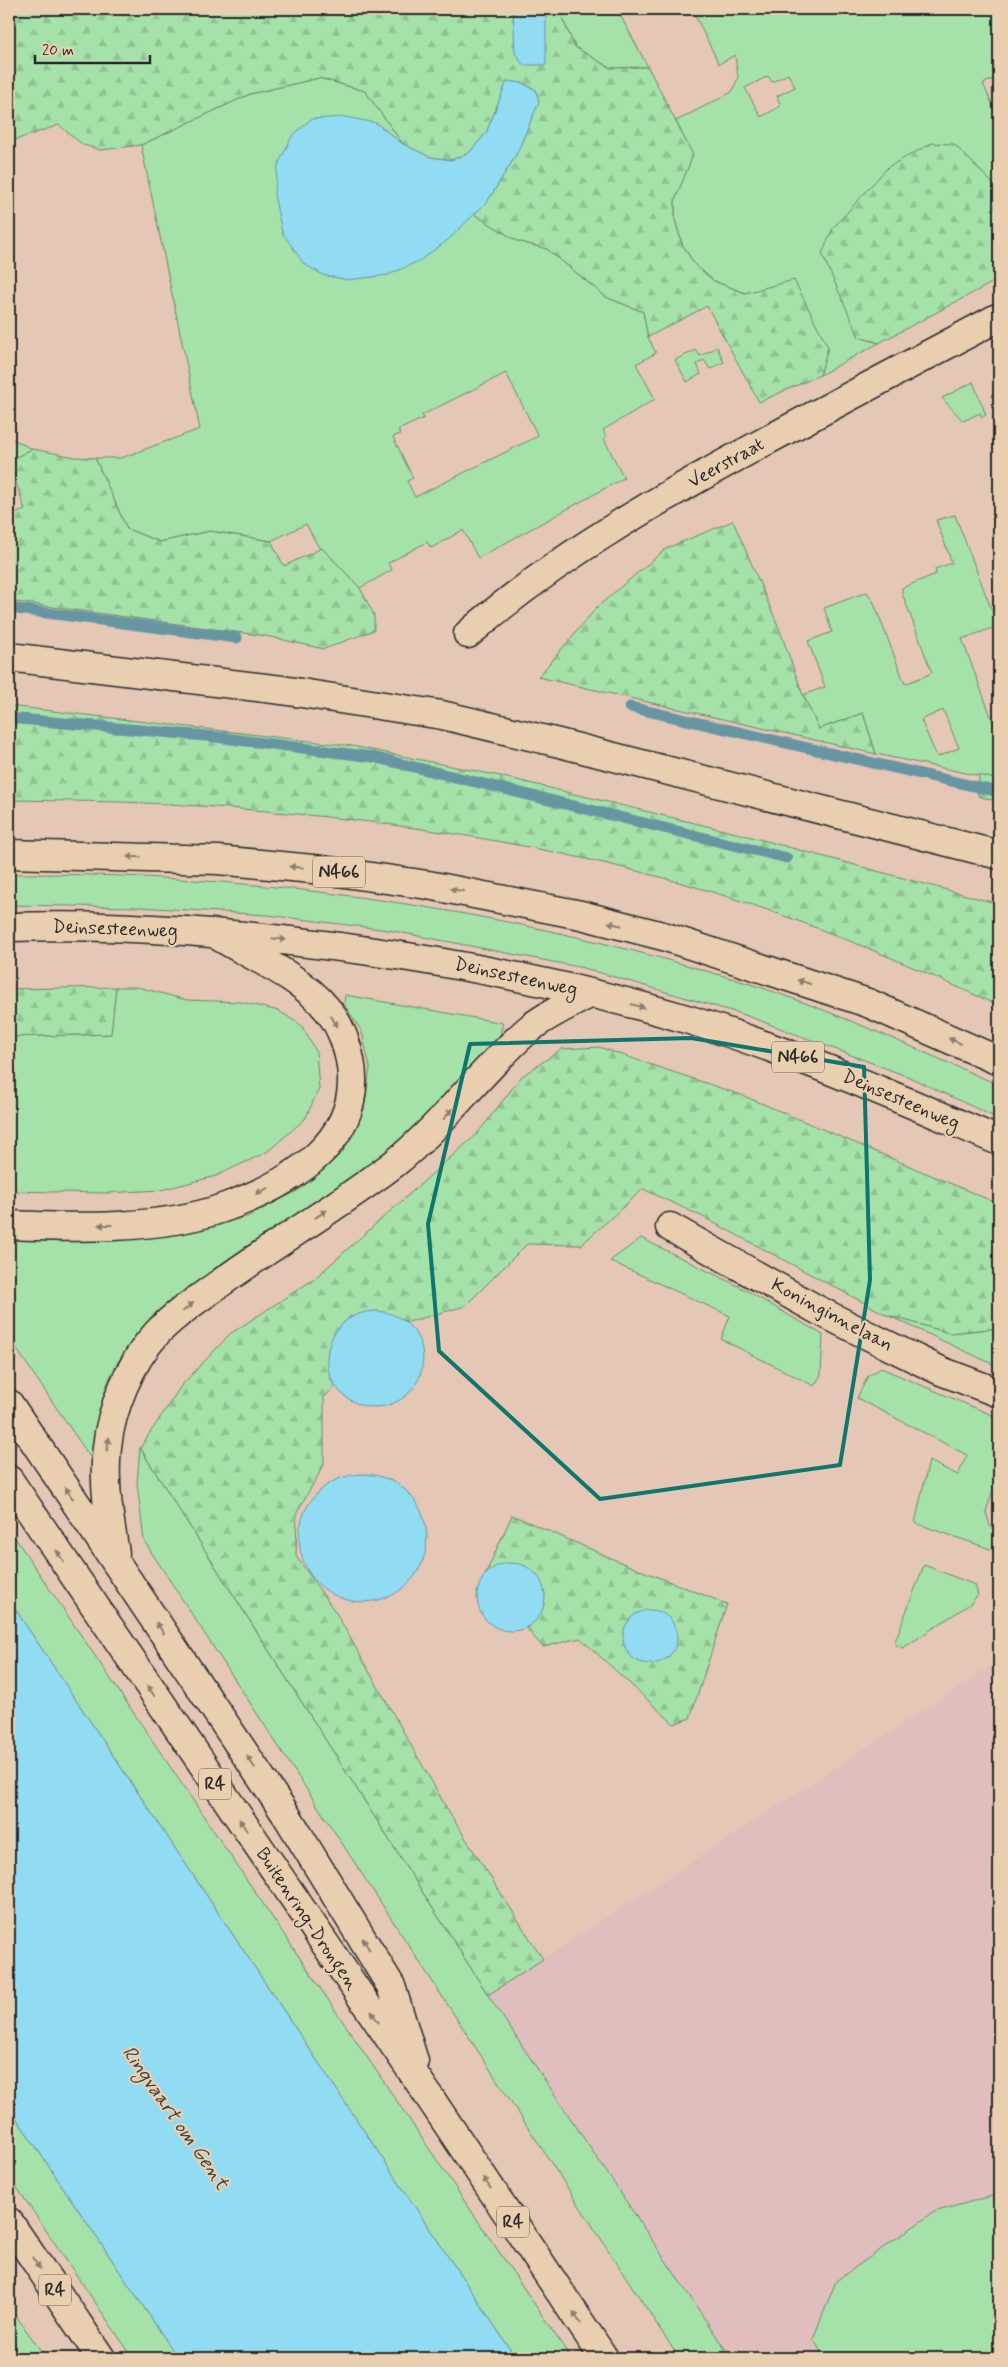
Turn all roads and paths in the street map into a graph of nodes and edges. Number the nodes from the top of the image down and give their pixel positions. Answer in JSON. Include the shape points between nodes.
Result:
{"nodes":[{"id":1,"x":999,"y":317,"type":"edge"},
{"id":2,"x":468,"y":634,"type":"dead end"},
{"id":3,"x":9,"y":657,"type":"edge"},
{"id":4,"x":9,"y":854,"type":"edge"},
{"id":5,"x":999,"y":856,"type":"edge"},
{"id":6,"x":9,"y":927,"type":"edge"},
{"id":7,"x":213,"y":932,"type":"junction"},
{"id":8,"x":591,"y":993,"type":"junction"},
{"id":9,"x":999,"y":1061,"type":"edge"},
{"id":10,"x":999,"y":1141,"type":"edge"},
{"id":11,"x":9,"y":1225,"type":"edge"},
{"id":12,"x":670,"y":1227,"type":"dead end"},
{"id":13,"x":999,"y":1393,"type":"edge"},
{"id":14,"x":9,"y":1404,"type":"edge"},
{"id":15,"x":9,"y":1480,"type":"edge"},
{"id":16,"x":116,"y":1562,"type":"junction"},
{"id":17,"x":422,"y":2086,"type":"junction"},
{"id":18,"x":9,"y":2222,"type":"edge"},
{"id":19,"x":101,"y":2358,"type":"edge"},
{"id":20,"x":604,"y":2358,"type":"edge"}],
"edges":[{"from":1,"to":2,"type":"main road","name":"Veerstraat","via":[[699,477],[576,552],[505,602]]},
{"from":3,"to":5,"type":"main road","via":[[282,690],[442,715],[559,742]]},
{"from":9,"to":4,"type":"main road","number":"N466","one_way":true,"via":[[868,1003],[663,936],[572,913],[428,885],[323,870],[218,860]]},
{"from":6,"to":7,"type":"main road","name":"Deinsesteenweg","number":"N466","via":[[119,926]]},
{"from":7,"to":8,"type":"main road","name":"Deinsesteenweg","number":"N466","one_way":true,"via":[[439,961]]},
{"from":7,"to":11,"type":"main road","one_way":true,"via":[[297,982],[327,1008],[346,1040],[353,1075],[349,1105],[338,1133],[316,1158],[285,1179],[222,1209],[177,1220],[135,1225]]},
{"from":8,"to":10,"type":"main road","name":"Deinsesteenweg","number":"N466","one_way":true,"via":[[693,1021],[815,1063]]},
{"from":16,"to":8,"type":"main road","one_way":true,"via":[[105,1492],[107,1447],[114,1411],[129,1374],[157,1334],[191,1304],[395,1162],[436,1127],[480,1076],[530,1028]]},
{"from":12,"to":13,"type":"main road","name":"Koninginnelaan","via":[[832,1317],[940,1371]]},
{"from":16,"to":14,"type":"main road","one_way":true},
{"from":17,"to":15,"type":"main road","name":"Buitenring-Drongen","number":"R4","one_way":true},
{"from":17,"to":16,"type":"main road","one_way":true,"via":[[391,1986],[287,1816]]},
{"from":20,"to":17,"type":"main road","name":"Buitenring-Drongen","number":"R4","one_way":true},
{"from":18,"to":19,"type":"main road","number":"R4","one_way":true}]}
